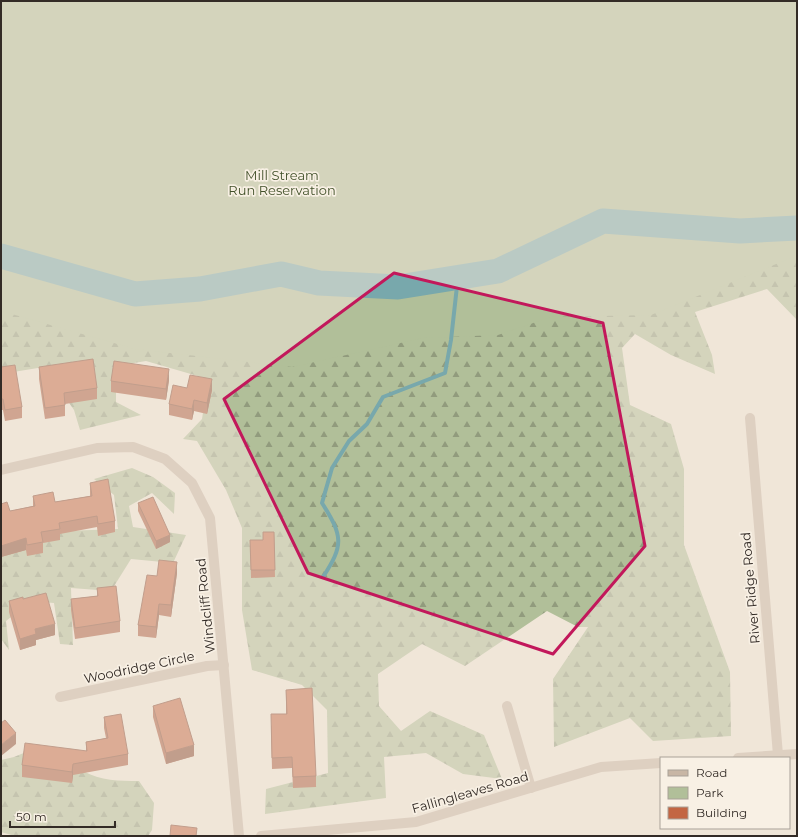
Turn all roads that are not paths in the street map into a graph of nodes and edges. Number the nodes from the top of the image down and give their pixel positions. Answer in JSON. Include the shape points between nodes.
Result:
{"nodes":[{"id":1,"x":750,"y":418,"type":"dead end"},
{"id":2,"x":1,"y":470,"type":"edge"},
{"id":3,"x":224,"y":665,"type":"junction"},
{"id":4,"x":60,"y":697,"type":"dead end"},
{"id":5,"x":507,"y":706,"type":"dead end"},
{"id":6,"x":797,"y":754,"type":"edge"},
{"id":7,"x":778,"y":755,"type":"junction"},
{"id":8,"x":751,"y":757,"type":"edge"},
{"id":9,"x":660,"y":763,"type":"edge"},
{"id":10,"x":531,"y":788,"type":"junction"},
{"id":11,"x":239,"y":836,"type":"edge"},
{"id":12,"x":261,"y":836,"type":"edge"}],
"edges":[{"from":1,"to":7,"type":"street","name":"River Ridge Road"},
{"from":2,"to":3,"type":"street","name":"Windcliff Road","via":[[97,448],[133,447],[165,459],[192,483],[210,518]]},
{"from":3,"to":4,"type":"street","name":"Woodridge Circle","via":[[207,666]]},
{"from":3,"to":11,"type":"street","name":"Windcliff Road"},
{"from":5,"to":10,"type":"street"},
{"from":6,"to":7,"type":"street"},
{"from":7,"to":8,"type":"street"},
{"from":9,"to":10,"type":"street","name":"Fallingleaves Road","via":[[601,767]]},
{"from":10,"to":12,"type":"street","name":"Fallingleaves Road","via":[[416,822]]}]}
